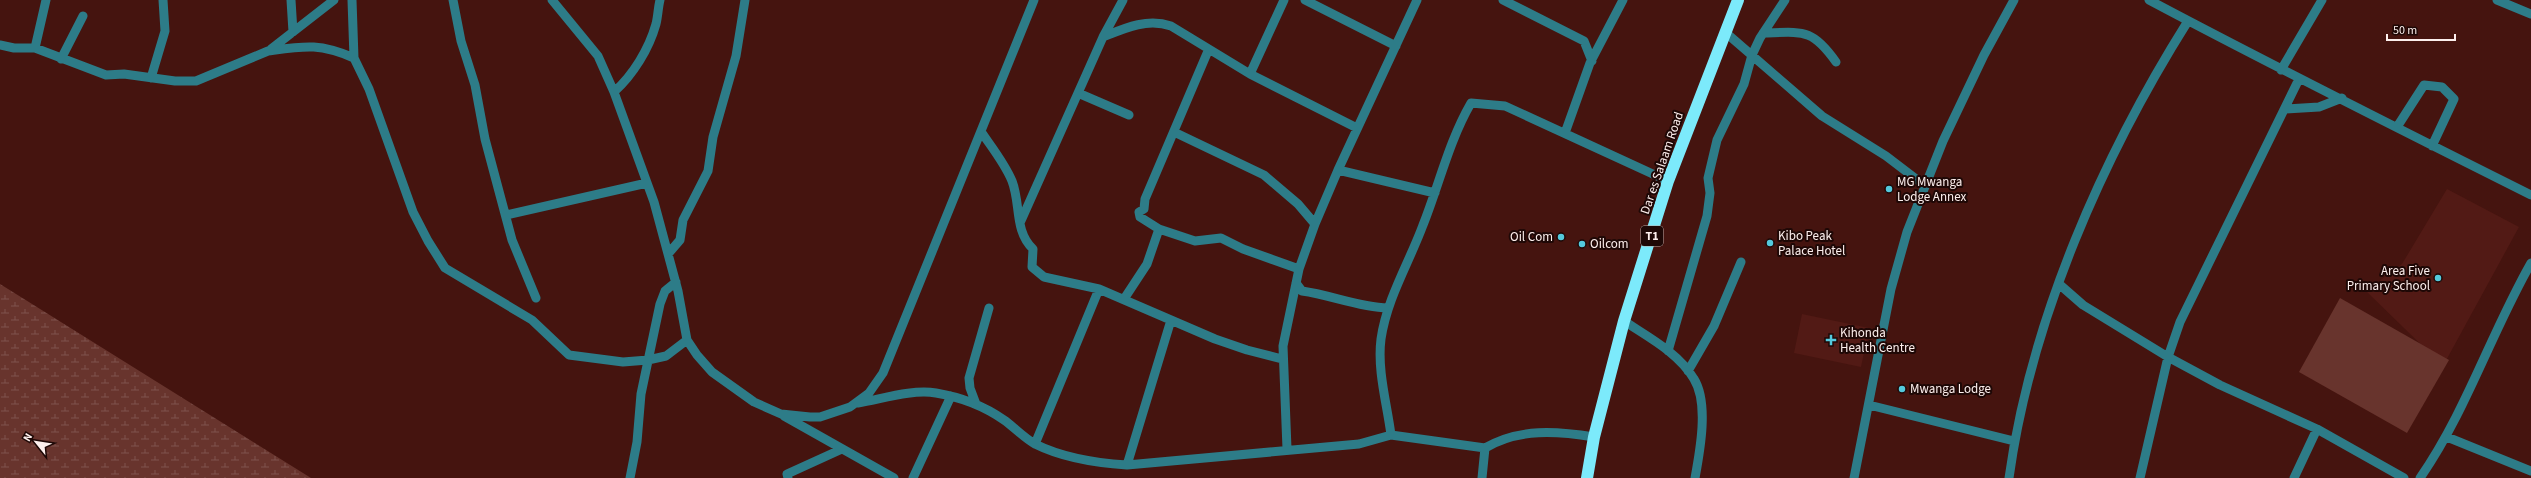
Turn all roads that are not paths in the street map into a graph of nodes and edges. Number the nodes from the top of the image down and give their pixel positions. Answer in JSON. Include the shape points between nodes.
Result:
{"nodes":[{"id":1,"x":46,"y":0,"type":"edge"},
{"id":2,"x":163,"y":0,"type":"edge"},
{"id":3,"x":291,"y":0,"type":"edge"},
{"id":4,"x":334,"y":0,"type":"edge"},
{"id":5,"x":352,"y":0,"type":"edge"},
{"id":6,"x":453,"y":0,"type":"edge"},
{"id":7,"x":552,"y":0,"type":"edge"},
{"id":8,"x":660,"y":0,"type":"edge"},
{"id":9,"x":745,"y":0,"type":"edge"},
{"id":10,"x":1034,"y":0,"type":"edge"},
{"id":11,"x":1123,"y":0,"type":"edge"},
{"id":12,"x":1284,"y":0,"type":"edge"},
{"id":13,"x":1305,"y":0,"type":"edge"},
{"id":14,"x":1416,"y":0,"type":"edge"},
{"id":15,"x":1504,"y":0,"type":"edge"},
{"id":16,"x":1623,"y":0,"type":"edge"},
{"id":17,"x":1738,"y":0,"type":"edge"},
{"id":18,"x":1785,"y":0,"type":"edge"},
{"id":19,"x":2014,"y":0,"type":"edge"},
{"id":20,"x":2149,"y":0,"type":"edge"},
{"id":21,"x":2322,"y":0,"type":"edge"},
{"id":22,"x":2497,"y":0,"type":"edge"},
{"id":23,"x":2531,"y":14,"type":"edge"},
{"id":24,"x":83,"y":16,"type":"dead end"},
{"id":25,"x":2188,"y":21,"type":"junction"},
{"id":26,"x":293,"y":32,"type":"junction"},
{"id":27,"x":1725,"y":32,"type":"junction"},
{"id":28,"x":1763,"y":33,"type":"junction"},
{"id":29,"x":1102,"y":37,"type":"junction"},
{"id":30,"x":0,"y":45,"type":"edge"},
{"id":31,"x":1396,"y":46,"type":"junction"},
{"id":32,"x":35,"y":48,"type":"junction"},
{"id":33,"x":268,"y":51,"type":"junction"},
{"id":34,"x":1208,"y":51,"type":"junction"},
{"id":35,"x":1752,"y":55,"type":"junction"},
{"id":36,"x":354,"y":58,"type":"junction"},
{"id":37,"x":61,"y":59,"type":"junction"},
{"id":38,"x":1592,"y":61,"type":"junction"},
{"id":39,"x":1836,"y":62,"type":"dead end"},
{"id":40,"x":2281,"y":70,"type":"junction"},
{"id":41,"x":1250,"y":74,"type":"junction"},
{"id":42,"x":152,"y":78,"type":"junction"},
{"id":43,"x":2299,"y":79,"type":"junction"},
{"id":44,"x":614,"y":92,"type":"junction"},
{"id":45,"x":1078,"y":93,"type":"junction"},
{"id":46,"x":2342,"y":98,"type":"junction"},
{"id":47,"x":2285,"y":108,"type":"junction"},
{"id":48,"x":1129,"y":115,"type":"dead end"},
{"id":49,"x":2397,"y":127,"type":"junction"},
{"id":50,"x":1357,"y":128,"type":"junction"},
{"id":51,"x":1174,"y":132,"type":"junction"},
{"id":52,"x":982,"y":134,"type":"junction"},
{"id":53,"x":1565,"y":134,"type":"junction"},
{"id":54,"x":2432,"y":146,"type":"junction"},
{"id":55,"x":1338,"y":170,"type":"junction"},
{"id":56,"x":1668,"y":181,"type":"junction"},
{"id":57,"x":647,"y":183,"type":"junction"},
{"id":58,"x":1924,"y":185,"type":"junction"},
{"id":59,"x":1435,"y":193,"type":"junction"},
{"id":60,"x":2531,"y":195,"type":"edge"},
{"id":61,"x":506,"y":215,"type":"junction"},
{"id":62,"x":1019,"y":224,"type":"junction"},
{"id":63,"x":1315,"y":224,"type":"junction"},
{"id":64,"x":1159,"y":228,"type":"junction"},
{"id":65,"x":668,"y":254,"type":"junction"},
{"id":66,"x":1741,"y":262,"type":"dead end"},
{"id":67,"x":2531,"y":263,"type":"edge"},
{"id":68,"x":1299,"y":269,"type":"junction"},
{"id":69,"x":676,"y":282,"type":"junction"},
{"id":70,"x":1296,"y":283,"type":"junction"},
{"id":71,"x":2059,"y":284,"type":"junction"},
{"id":72,"x":1099,"y":289,"type":"junction"},
{"id":73,"x":536,"y":298,"type":"dead end"},
{"id":74,"x":1124,"y":299,"type":"junction"},
{"id":75,"x":989,"y":308,"type":"dead end"},
{"id":76,"x":1388,"y":308,"type":"junction"},
{"id":77,"x":1171,"y":320,"type":"junction"},
{"id":78,"x":1624,"y":320,"type":"junction"},
{"id":79,"x":687,"y":340,"type":"junction"},
{"id":80,"x":1668,"y":350,"type":"junction"},
{"id":81,"x":2168,"y":357,"type":"junction"},
{"id":82,"x":1282,"y":359,"type":"junction"},
{"id":83,"x":648,"y":360,"type":"junction"},
{"id":84,"x":1688,"y":371,"type":"junction"},
{"id":85,"x":951,"y":396,"type":"junction"},
{"id":86,"x":856,"y":403,"type":"junction"},
{"id":87,"x":976,"y":404,"type":"junction"},
{"id":88,"x":1869,"y":405,"type":"junction"},
{"id":89,"x":781,"y":414,"type":"junction"},
{"id":90,"x":2317,"y":429,"type":"junction"},
{"id":91,"x":1391,"y":435,"type":"junction"},
{"id":92,"x":2446,"y":436,"type":"junction"},
{"id":93,"x":1594,"y":437,"type":"junction"},
{"id":94,"x":2014,"y":441,"type":"junction"},
{"id":95,"x":1035,"y":444,"type":"junction"},
{"id":96,"x":1485,"y":448,"type":"junction"},
{"id":97,"x":842,"y":449,"type":"junction"},
{"id":98,"x":1286,"y":449,"type":"junction"},
{"id":99,"x":1127,"y":465,"type":"junction"},
{"id":100,"x":2531,"y":471,"type":"edge"},
{"id":101,"x":630,"y":478,"type":"edge"},
{"id":102,"x":788,"y":478,"type":"edge"},
{"id":103,"x":894,"y":478,"type":"edge"},
{"id":104,"x":913,"y":478,"type":"edge"},
{"id":105,"x":1482,"y":478,"type":"edge"},
{"id":106,"x":1587,"y":478,"type":"edge"},
{"id":107,"x":1695,"y":478,"type":"edge"},
{"id":108,"x":1854,"y":478,"type":"edge"},
{"id":109,"x":2009,"y":478,"type":"edge"},
{"id":110,"x":2140,"y":478,"type":"edge"},
{"id":111,"x":2294,"y":478,"type":"edge"},
{"id":112,"x":2404,"y":478,"type":"edge"},
{"id":113,"x":2420,"y":478,"type":"edge"}],
"edges":[{"from":1,"to":32,"type":"street"},
{"from":2,"to":42,"type":"street","via":[[165,31]]},
{"from":3,"to":26,"type":"street"},
{"from":4,"to":26,"type":"street"},
{"from":5,"to":36,"type":"street"},
{"from":6,"to":61,"type":"street","via":[[461,41],[475,85],[485,139]]},
{"from":7,"to":44,"type":"street","via":[[598,56]]},
{"from":8,"to":44,"type":"street","via":[[656,25],[644,52],[625,82]]},
{"from":9,"to":65,"type":"street","via":[[736,56],[713,138],[708,170],[683,220],[680,240]]},
{"from":10,"to":52,"type":"street"},
{"from":11,"to":29,"type":"street"},
{"from":12,"to":41,"type":"street"},
{"from":13,"to":31,"type":"street"},
{"from":14,"to":31,"type":"street"},
{"from":15,"to":38,"type":"street","via":[[1584,41]]},
{"from":16,"to":38,"type":"street"},
{"from":17,"to":27,"type":"highway","name":"Dar es Salaam Road","number":"T1"},
{"from":18,"to":28,"type":"street"},
{"from":19,"to":58,"type":"street","via":[[1984,55]]},
{"from":20,"to":25,"type":"street"},
{"from":21,"to":40,"type":"street"},
{"from":22,"to":23,"type":"street"},
{"from":24,"to":37,"type":"street"},
{"from":25,"to":40,"type":"street"},
{"from":25,"to":71,"type":"street","via":[[2164,59],[2112,158]]},
{"from":26,"to":33,"type":"street"},
{"from":27,"to":35,"type":"street"},
{"from":27,"to":56,"type":"highway","name":"Dar es Salaam Road","number":"T1"},
{"from":28,"to":35,"type":"street"},
{"from":28,"to":39,"type":"street","via":[[1792,32],[1811,35],[1820,41]]},
{"from":29,"to":34,"type":"street","via":[[1135,25],[1156,22],[1171,26]]},
{"from":29,"to":45,"type":"street"},
{"from":30,"to":32,"type":"street"},
{"from":31,"to":50,"type":"street"},
{"from":32,"to":37,"type":"street"},
{"from":33,"to":36,"type":"street","via":[[310,46],[331,48]]},
{"from":33,"to":42,"type":"street","via":[[196,81]]},
{"from":34,"to":41,"type":"street"},
{"from":34,"to":51,"type":"street"},
{"from":35,"to":58,"type":"street","via":[[1822,116],[1886,156]]},
{"from":35,"to":80,"type":"street","via":[[1744,84],[1717,140],[1711,160],[1707,216]]},
{"from":36,"to":83,"type":"street","via":[[369,88],[413,212],[445,268],[532,320],[568,355],[623,362]]},
{"from":37,"to":42,"type":"street","via":[[106,75],[124,74]]},
{"from":38,"to":53,"type":"street"},
{"from":40,"to":43,"type":"street"},
{"from":41,"to":50,"type":"street"},
{"from":43,"to":46,"type":"street"},
{"from":43,"to":47,"type":"street"},
{"from":44,"to":57,"type":"street"},
{"from":45,"to":48,"type":"street"},
{"from":45,"to":62,"type":"street"},
{"from":46,"to":47,"type":"street","via":[[2319,107]]},
{"from":46,"to":49,"type":"street"},
{"from":47,"to":81,"type":"street","via":[[2193,296]]},
{"from":49,"to":54,"type":"street"},
{"from":49,"to":54,"type":"street","via":[[2424,85],[2442,88],[2454,99]]},
{"from":50,"to":55,"type":"street"},
{"from":51,"to":63,"type":"street","via":[[1264,175],[1298,204]]},
{"from":51,"to":64,"type":"street","via":[[1145,199],[1144,209],[1139,212],[1140,217]]},
{"from":52,"to":62,"type":"street","via":[[1012,181]]},
{"from":52,"to":86,"type":"street","via":[[894,351],[877,382]]},
{"from":53,"to":56,"type":"street"},
{"from":53,"to":59,"type":"street","via":[[1505,106],[1471,103],[1452,145]]},
{"from":54,"to":60,"type":"street"},
{"from":55,"to":59,"type":"street"},
{"from":55,"to":63,"type":"street"},
{"from":56,"to":78,"type":"highway","name":"Dar es Salaam Road","number":"T1"},
{"from":57,"to":61,"type":"street"},
{"from":57,"to":65,"type":"street"},
{"from":58,"to":88,"type":"street","via":[[1895,273]]},
{"from":59,"to":76,"type":"street"},
{"from":61,"to":73,"type":"street","via":[[512,240]]},
{"from":62,"to":72,"type":"street","via":[[1023,237],[1033,249],[1032,267],[1044,278]]},
{"from":63,"to":68,"type":"street"},
{"from":64,"to":68,"type":"street","via":[[1195,241],[1221,238],[1243,249]]},
{"from":64,"to":74,"type":"street","via":[[1147,264]]},
{"from":65,"to":69,"type":"street"},
{"from":66,"to":84,"type":"street","via":[[1714,326]]},
{"from":67,"to":92,"type":"street","via":[[2505,311]]},
{"from":68,"to":70,"type":"street"},
{"from":69,"to":79,"type":"street"},
{"from":69,"to":83,"type":"street","via":[[665,290],[662,297]]},
{"from":70,"to":76,"type":"street","via":[[1302,291],[1330,295],[1367,307]]},
{"from":70,"to":82,"type":"street","via":[[1284,333]]},
{"from":71,"to":81,"type":"street","via":[[2083,305]]},
{"from":71,"to":94,"type":"street","via":[[2041,332]]},
{"from":72,"to":74,"type":"street"},
{"from":72,"to":95,"type":"street"},
{"from":74,"to":77,"type":"street"},
{"from":75,"to":87,"type":"street","via":[[970,378],[970,388]]},
{"from":76,"to":91,"type":"street","via":[[1380,357]]},
{"from":77,"to":82,"type":"street","via":[[1247,350]]},
{"from":77,"to":99,"type":"street"},
{"from":78,"to":80,"type":"street"},
{"from":78,"to":93,"type":"highway","name":"Dar es Salaam Road","number":"T1"},
{"from":79,"to":83,"type":"street","via":[[666,356]]},
{"from":79,"to":89,"type":"street","via":[[712,372],[754,402]]},
{"from":80,"to":84,"type":"street"},
{"from":81,"to":90,"type":"street","via":[[2220,385]]},
{"from":81,"to":110,"type":"street"},
{"from":82,"to":98,"type":"street"},
{"from":83,"to":101,"type":"street"},
{"from":84,"to":107,"type":"street","via":[[1697,384],[1701,404]]},
{"from":85,"to":86,"type":"street","via":[[926,392]]},
{"from":85,"to":87,"type":"street"},
{"from":85,"to":104,"type":"street"},
{"from":86,"to":89,"type":"street","via":[[820,417]]},
{"from":87,"to":95,"type":"street"},
{"from":88,"to":94,"type":"street"},
{"from":88,"to":108,"type":"street"},
{"from":89,"to":97,"type":"street"},
{"from":90,"to":111,"type":"street"},
{"from":90,"to":112,"type":"street"},
{"from":91,"to":96,"type":"street"},
{"from":91,"to":98,"type":"street","via":[[1359,444]]},
{"from":92,"to":100,"type":"street"},
{"from":92,"to":113,"type":"street"},
{"from":93,"to":96,"type":"street","via":[[1541,432],[1496,442]]},
{"from":93,"to":106,"type":"highway","name":"Dar es Salaam Road","number":"T1"},
{"from":94,"to":109,"type":"street"},
{"from":95,"to":99,"type":"street","via":[[1091,462]]},
{"from":96,"to":105,"type":"street"},
{"from":97,"to":102,"type":"street","via":[[788,474]]},
{"from":97,"to":103,"type":"street"},
{"from":98,"to":99,"type":"street"}]}
